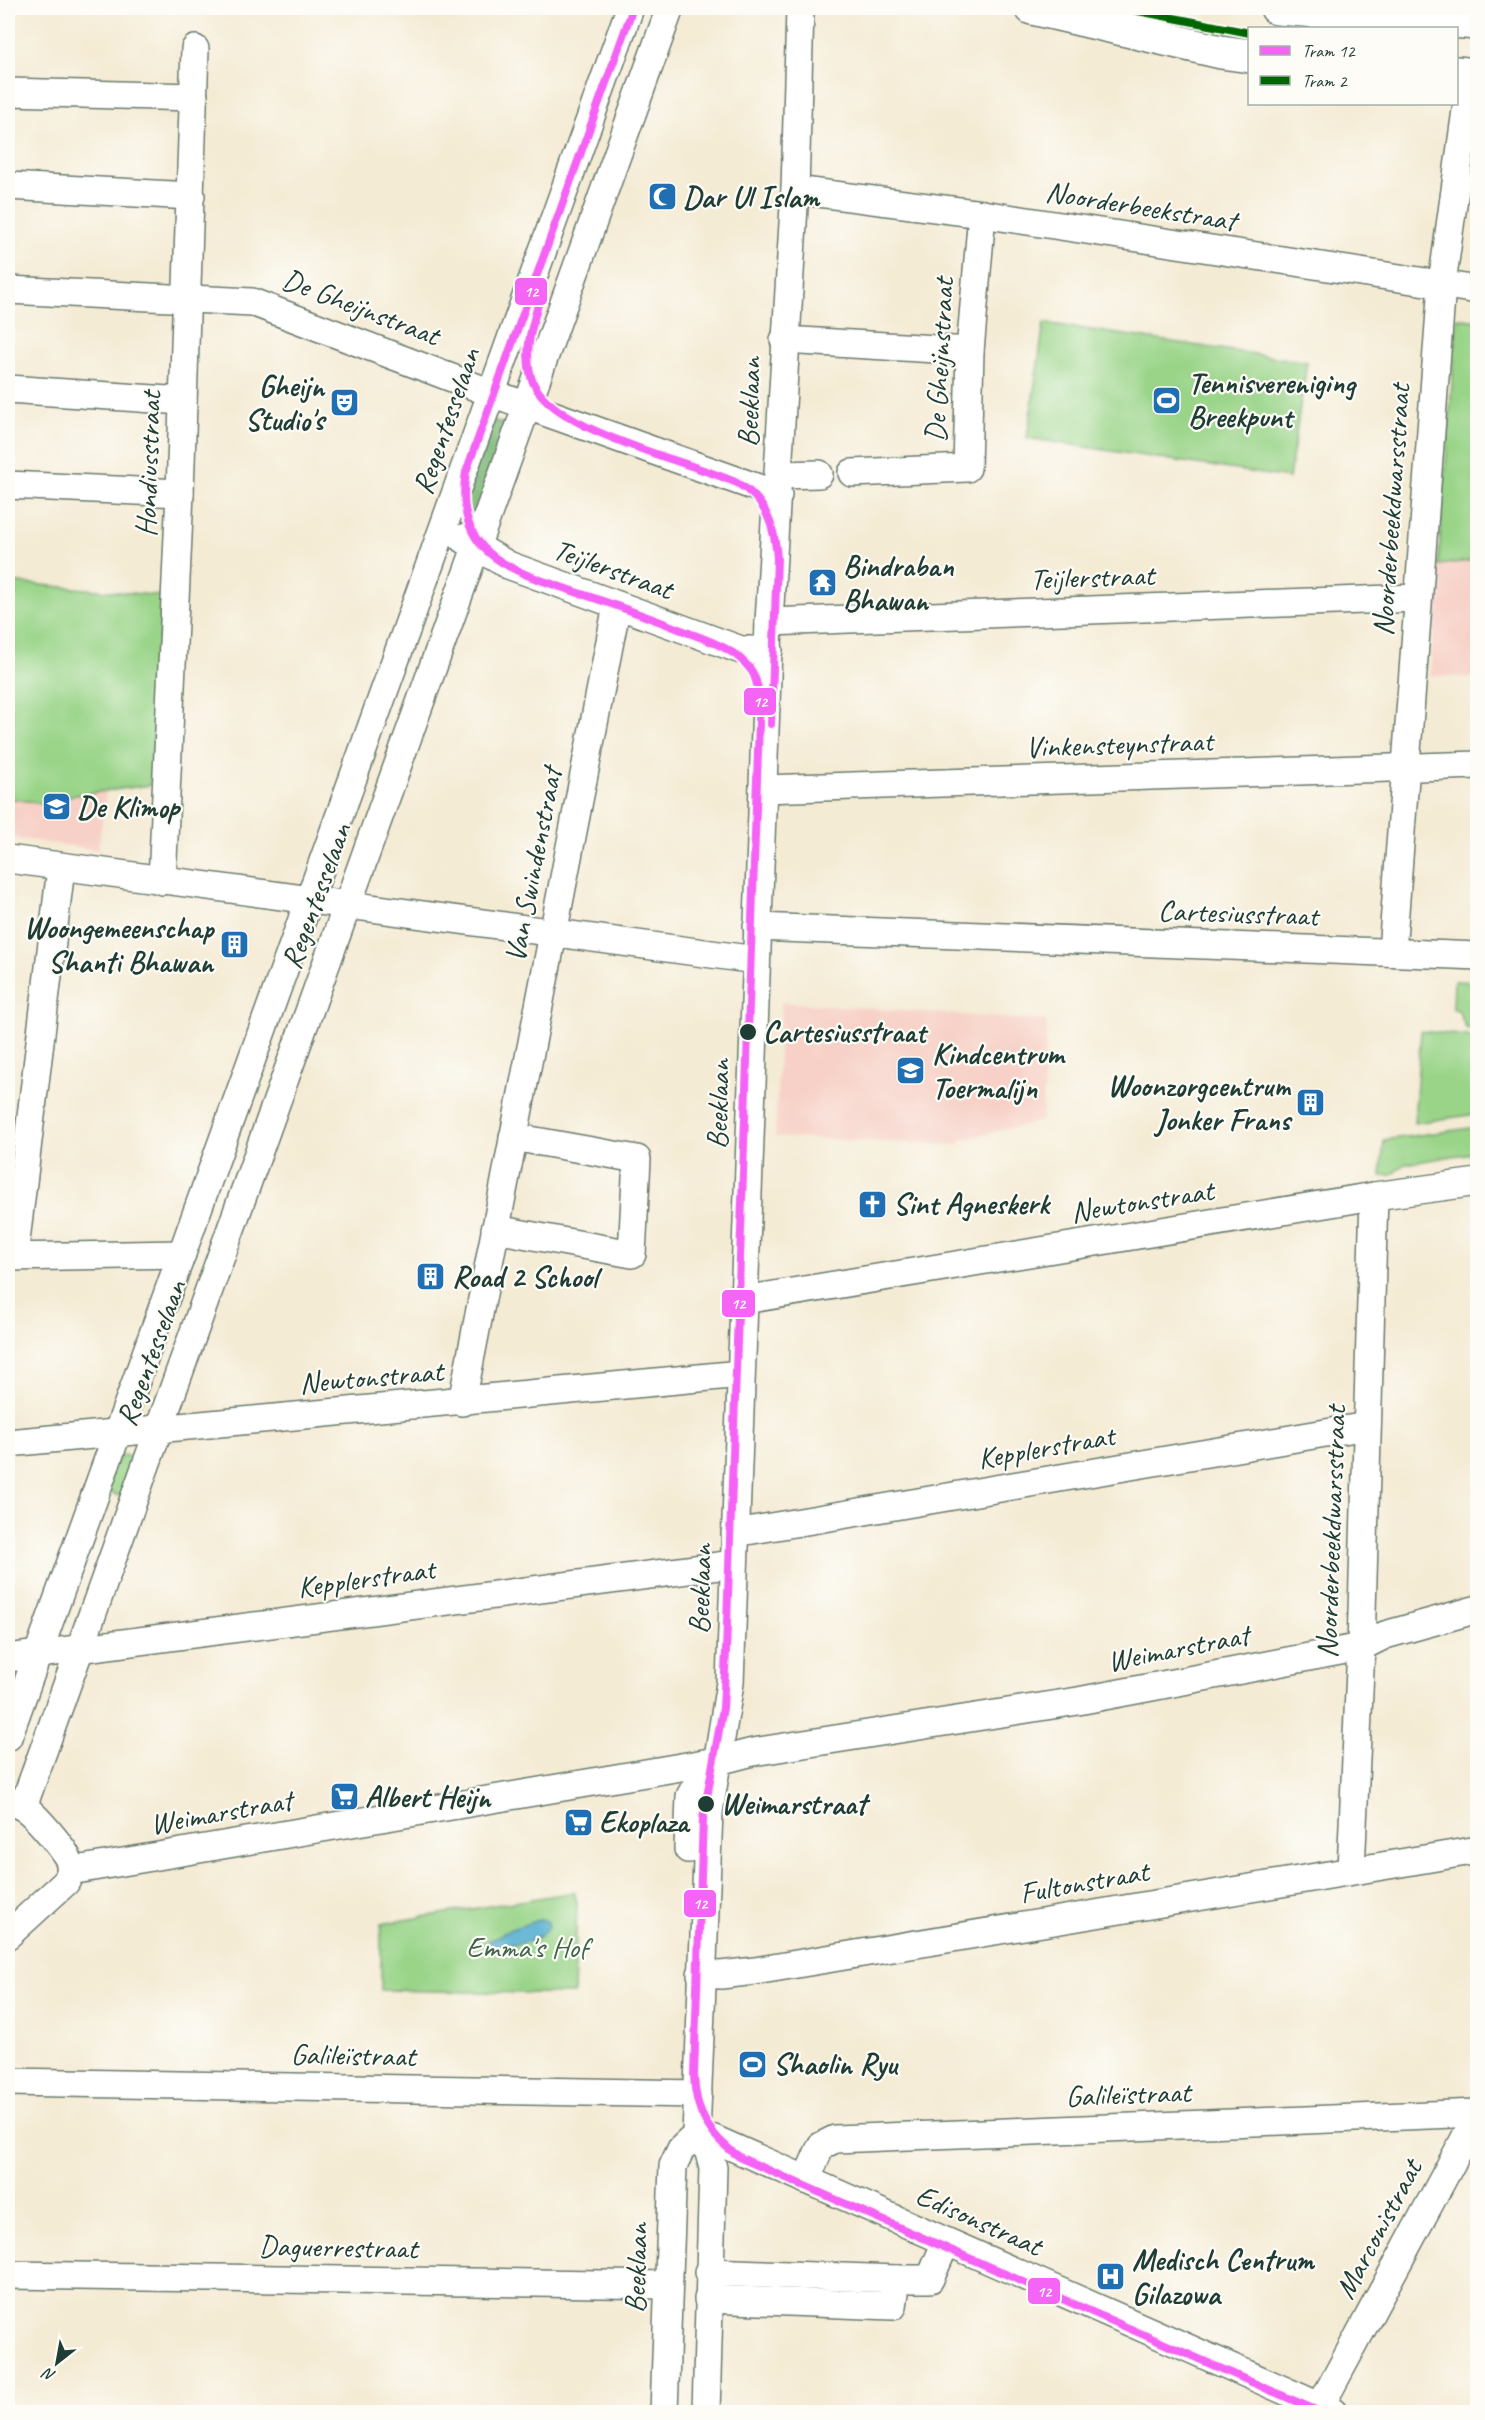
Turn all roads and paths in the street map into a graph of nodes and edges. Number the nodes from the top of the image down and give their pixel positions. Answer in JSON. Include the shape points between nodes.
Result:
{"nodes":[{"id":1,"x":630,"y":8,"type":"edge"},
{"id":2,"x":670,"y":8,"type":"edge"},
{"id":3,"x":800,"y":8,"type":"edge"},
{"id":4,"x":1032,"y":8,"type":"edge"},
{"id":5,"x":1277,"y":8,"type":"edge"},
{"id":6,"x":1478,"y":23,"type":"edge"},
{"id":7,"x":195,"y":49,"type":"dead end"},
{"id":8,"x":1248,"y":56,"type":"edge"},
{"id":9,"x":1468,"y":74,"type":"edge"},
{"id":10,"x":8,"y":92,"type":"edge"},
{"id":11,"x":194,"y":97,"type":"junction"},
{"id":12,"x":8,"y":186,"type":"edge"},
{"id":13,"x":795,"y":190,"type":"junction"},
{"id":14,"x":191,"y":196,"type":"junction"},
{"id":15,"x":982,"y":214,"type":"junction"},
{"id":16,"x":1442,"y":284,"type":"junction"},
{"id":17,"x":8,"y":290,"type":"edge"},
{"id":18,"x":1478,"y":290,"type":"edge"},
{"id":19,"x":187,"y":298,"type":"junction"},
{"id":20,"x":784,"y":340,"type":"junction"},
{"id":21,"x":969,"y":351,"type":"junction"},
{"id":22,"x":8,"y":389,"type":"edge"},
{"id":23,"x":490,"y":392,"type":"junction"},
{"id":24,"x":183,"y":401,"type":"junction"},
{"id":25,"x":527,"y":405,"type":"junction"},
{"id":26,"x":852,"y":472,"type":"dead end"},
{"id":27,"x":819,"y":474,"type":"dead end"},
{"id":28,"x":8,"y":485,"type":"edge"},
{"id":29,"x":778,"y":485,"type":"junction"},
{"id":30,"x":180,"y":493,"type":"junction"},
{"id":31,"x":444,"y":526,"type":"junction"},
{"id":32,"x":477,"y":548,"type":"junction"},
{"id":33,"x":1417,"y":598,"type":"junction"},
{"id":34,"x":617,"y":605,"type":"junction"},
{"id":35,"x":769,"y":622,"type":"junction"},
{"id":36,"x":769,"y":650,"type":"junction"},
{"id":37,"x":1478,"y":765,"type":"edge"},
{"id":38,"x":1406,"y":768,"type":"junction"},
{"id":39,"x":763,"y":789,"type":"junction"},
{"id":40,"x":8,"y":859,"type":"edge"},
{"id":41,"x":61,"y":868,"type":"junction"},
{"id":42,"x":162,"y":880,"type":"junction"},
{"id":43,"x":310,"y":899,"type":"junction"},
{"id":44,"x":347,"y":906,"type":"junction"},
{"id":45,"x":757,"y":927,"type":"junction"},
{"id":46,"x":552,"y":934,"type":"junction"},
{"id":47,"x":1392,"y":952,"type":"junction"},
{"id":48,"x":1478,"y":956,"type":"edge"},
{"id":49,"x":756,"y":960,"type":"junction"},
{"id":50,"x":513,"y":1137,"type":"junction"},
{"id":51,"x":1478,"y":1182,"type":"edge"},
{"id":52,"x":1374,"y":1196,"type":"junction"},
{"id":53,"x":495,"y":1229,"type":"junction"},
{"id":54,"x":182,"y":1254,"type":"junction"},
{"id":55,"x":11,"y":1257,"type":"edge"},
{"id":56,"x":744,"y":1300,"type":"junction"},
{"id":57,"x":741,"y":1374,"type":"junction"},
{"id":58,"x":462,"y":1401,"type":"junction"},
{"id":59,"x":1367,"y":1426,"type":"junction"},
{"id":60,"x":159,"y":1430,"type":"junction"},
{"id":61,"x":115,"y":1433,"type":"junction"},
{"id":62,"x":8,"y":1443,"type":"edge"},
{"id":63,"x":735,"y":1533,"type":"junction"},
{"id":64,"x":734,"y":1564,"type":"junction"},
{"id":65,"x":1478,"y":1609,"type":"edge"},
{"id":66,"x":1361,"y":1647,"type":"junction"},
{"id":67,"x":81,"y":1649,"type":"junction"},
{"id":68,"x":37,"y":1654,"type":"junction"},
{"id":69,"x":8,"y":1658,"type":"edge"},
{"id":70,"x":8,"y":1737,"type":"edge"},
{"id":71,"x":717,"y":1761,"type":"junction"},
{"id":72,"x":15,"y":1804,"type":"edge"},
{"id":73,"x":1478,"y":1850,"type":"edge"},
{"id":74,"x":1351,"y":1870,"type":"junction"},
{"id":75,"x":70,"y":1872,"type":"junction"},
{"id":76,"x":8,"y":1935,"type":"edge"},
{"id":77,"x":702,"y":1961,"type":"junction"},
{"id":78,"x":8,"y":2082,"type":"edge"},
{"id":79,"x":698,"y":2094,"type":"junction"},
{"id":80,"x":1478,"y":2113,"type":"edge"},
{"id":81,"x":696,"y":2135,"type":"junction"},
{"id":82,"x":806,"y":2180,"type":"junction"},
{"id":83,"x":946,"y":2242,"type":"junction"},
{"id":84,"x":708,"y":2272,"type":"junction"},
{"id":85,"x":8,"y":2275,"type":"edge"},
{"id":86,"x":897,"y":2279,"type":"junction"},
{"id":87,"x":668,"y":2285,"type":"junction"},
{"id":88,"x":708,"y":2299,"type":"junction"},
{"id":89,"x":1326,"y":2410,"type":"edge"},
{"id":90,"x":664,"y":2412,"type":"edge"},
{"id":91,"x":706,"y":2412,"type":"edge"}],
"edges":[{"from":1,"to":23,"type":"street","name":"Regentesselaan"},
{"from":2,"to":25,"type":"street","name":"Regentesselaan"},
{"from":3,"to":13,"type":"street","name":"Beeklaan"},
{"from":4,"to":8,"type":"main road"},
{"from":5,"to":6,"type":"main road"},
{"from":7,"to":11,"type":"street","name":"Hondiusstraat"},
{"from":9,"to":16,"type":"street","name":"Noorderbeekdwarsstraat"},
{"from":10,"to":11,"type":"street"},
{"from":11,"to":14,"type":"street","name":"Hondiusstraat"},
{"from":12,"to":14,"type":"street"},
{"from":13,"to":15,"type":"street","name":"Noorderbeekstraat"},
{"from":13,"to":20,"type":"street","name":"Beeklaan"},
{"from":14,"to":19,"type":"street","name":"Hondiusstraat"},
{"from":15,"to":16,"type":"street","name":"Noorderbeekstraat"},
{"from":15,"to":21,"type":"street","name":"De Gheijnstraat"},
{"from":16,"to":18,"type":"street","name":"Noorderbeekstraat"},
{"from":16,"to":33,"type":"street","name":"Noorderbeekdwarsstraat"},
{"from":17,"to":19,"type":"street","name":"De Gheijnstraat"},
{"from":19,"to":23,"type":"street","name":"De Gheijnstraat","via":[[237,300],[271,307]]},
{"from":19,"to":24,"type":"street","name":"Hondiusstraat"},
{"from":20,"to":21,"type":"street","name":"Beeklaan"},
{"from":20,"to":29,"type":"street","name":"Beeklaan"},
{"from":21,"to":26,"type":"street","name":"De Gheijnstraat","via":[[967,468]]},
{"from":22,"to":24,"type":"street"},
{"from":23,"to":25,"type":"street","name":"De Gheijnstraat"},
{"from":23,"to":31,"type":"street","name":"Regentesselaan"},
{"from":24,"to":30,"type":"street","name":"Hondiusstraat"},
{"from":25,"to":29,"type":"street","name":"De Gheijnstraat"},
{"from":25,"to":32,"type":"street","name":"Regentesselaan"},
{"from":27,"to":29,"type":"street","name":"De Gheijnstraat"},
{"from":28,"to":30,"type":"street"},
{"from":29,"to":35,"type":"street","name":"Beeklaan"},
{"from":30,"to":42,"type":"street","name":"Hondiusstraat"},
{"from":31,"to":32,"type":"street","name":"Teijlerstraat"},
{"from":31,"to":43,"type":"street","name":"Regentesselaan"},
{"from":32,"to":34,"type":"street","name":"Teijlerstraat","via":[[508,565]]},
{"from":32,"to":44,"type":"street","name":"Regentesselaan"},
{"from":33,"to":35,"type":"street","name":"Teijlerstraat"},
{"from":33,"to":38,"type":"street","name":"Noorderbeekdwarsstraat"},
{"from":34,"to":36,"type":"street","name":"Teijlerstraat","via":[[741,650]]},
{"from":34,"to":46,"type":"street","name":"Van Swindenstraat"},
{"from":35,"to":36,"type":"street","name":"Beeklaan"},
{"from":36,"to":39,"type":"street","name":"Beeklaan"},
{"from":37,"to":38,"type":"street","name":"Vinkensteynstraat"},
{"from":38,"to":39,"type":"street","name":"Vinkensteynstraat"},
{"from":38,"to":47,"type":"street","name":"Noorderbeekdwarsstraat"},
{"from":39,"to":45,"type":"street","name":"Beeklaan"},
{"from":40,"to":41,"type":"street"},
{"from":41,"to":42,"type":"street"},
{"from":41,"to":55,"type":"street"},
{"from":42,"to":43,"type":"street"},
{"from":43,"to":44,"type":"street"},
{"from":43,"to":54,"type":"street","name":"Regentesselaan"},
{"from":44,"to":46,"type":"street"},
{"from":44,"to":60,"type":"street","name":"Regentesselaan"},
{"from":45,"to":47,"type":"street","name":"Cartesiusstraat"},
{"from":45,"to":49,"type":"street","name":"Beeklaan"},
{"from":46,"to":49,"type":"street"},
{"from":46,"to":50,"type":"street","name":"Van Swindenstraat"},
{"from":47,"to":48,"type":"street","name":"Cartesiusstraat"},
{"from":49,"to":56,"type":"street","name":"Beeklaan"},
{"from":50,"to":53,"type":"street","name":"Van Swindenstraat"},
{"from":50,"to":53,"type":"street","via":[[637,1159],[632,1254]]},
{"from":51,"to":52,"type":"street","name":"Newtonstraat"},
{"from":52,"to":56,"type":"street","name":"Newtonstraat"},
{"from":52,"to":59,"type":"street","name":"Noorderbeekdwarsstraat"},
{"from":53,"to":58,"type":"street","name":"Van Swindenstraat"},
{"from":54,"to":55,"type":"street"},
{"from":54,"to":61,"type":"street","name":"Regentesselaan"},
{"from":56,"to":57,"type":"street","name":"Beeklaan"},
{"from":57,"to":58,"type":"street","name":"Newtonstraat"},
{"from":57,"to":63,"type":"street","name":"Beeklaan"},
{"from":58,"to":60,"type":"street","name":"Newtonstraat"},
{"from":59,"to":63,"type":"street","name":"Kepplerstraat"},
{"from":59,"to":66,"type":"street","name":"Noorderbeekdwarsstraat"},
{"from":60,"to":61,"type":"street","name":"Newtonstraat"},
{"from":60,"to":67,"type":"street","name":"Regentesselaan"},
{"from":61,"to":62,"type":"street","name":"Newtonstraat"},
{"from":61,"to":68,"type":"street","name":"Regentesselaan"},
{"from":63,"to":64,"type":"street","name":"Beeklaan"},
{"from":64,"to":67,"type":"street","name":"Kepplerstraat"},
{"from":64,"to":71,"type":"street","name":"Beeklaan","via":[[729,1694]]},
{"from":65,"to":66,"type":"street","name":"Weimarstraat","via":[[1385,1635]]},
{"from":66,"to":71,"type":"street","name":"Weimarstraat","via":[[1078,1701]]},
{"from":66,"to":74,"type":"street","name":"Noorderbeekdwarsstraat"},
{"from":67,"to":68,"type":"street","name":"Kepplerstraat"},
{"from":67,"to":72,"type":"street","name":"Regentesselaan"},
{"from":68,"to":69,"type":"street","name":"Kepplerstraat"},
{"from":68,"to":70,"type":"street","name":"Regentesselaan"},
{"from":71,"to":75,"type":"street","name":"Weimarstraat"},
{"from":71,"to":77,"type":"street","via":[[729,1789],[722,1905]]},
{"from":71,"to":77,"type":"street","via":[[690,1796],[686,1900]]},
{"from":72,"to":75,"type":"street","via":[[33,1814],[65,1855]]},
{"from":73,"to":74,"type":"street","name":"Fultonstraat"},
{"from":74,"to":77,"type":"street","name":"Fultonstraat","via":[[755,1971]]},
{"from":75,"to":76,"type":"street","via":[[66,1882]]},
{"from":77,"to":79,"type":"street"},
{"from":78,"to":79,"type":"street","name":"Galileïstraat"},
{"from":79,"to":81,"type":"street"},
{"from":80,"to":82,"type":"street","name":"Galileïstraat","via":[[835,2139],[821,2146]]},
{"from":80,"to":89,"type":"street","name":"Marconistraat"},
{"from":81,"to":82,"type":"street","name":"Edisonstraat","via":[[714,2139]]},
{"from":81,"to":84,"type":"street","via":[[708,2149],[713,2168]]},
{"from":81,"to":87,"type":"street","name":"Beeklaan","via":[[681,2149],[673,2166]]},
{"from":82,"to":83,"type":"street","name":"Edisonstraat"},
{"from":83,"to":86,"type":"street","via":[[930,2279]]},
{"from":83,"to":89,"type":"street","name":"Edisonstraat"},
{"from":84,"to":86,"type":"street"},
{"from":84,"to":88,"type":"street"},
{"from":85,"to":87,"type":"street","name":"Daguerrestraat"},
{"from":86,"to":88,"type":"street","via":[[893,2306]]},
{"from":87,"to":90,"type":"street","name":"Beeklaan"},
{"from":88,"to":91,"type":"street"}]}
